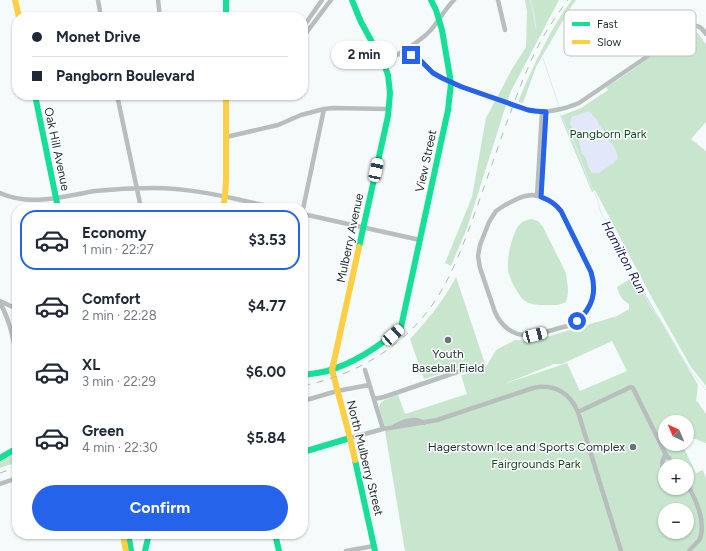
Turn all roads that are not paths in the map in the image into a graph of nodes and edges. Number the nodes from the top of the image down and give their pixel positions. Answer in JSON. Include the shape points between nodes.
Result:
{"nodes":[{"id":1,"x":15,"y":0,"type":"edge"},
{"id":2,"x":98,"y":0,"type":"edge"},
{"id":3,"x":158,"y":0,"type":"edge"},
{"id":4,"x":226,"y":0,"type":"edge"},
{"id":5,"x":322,"y":0,"type":"edge"},
{"id":6,"x":331,"y":0,"type":"edge"},
{"id":7,"x":352,"y":0,"type":"edge"},
{"id":8,"x":431,"y":0,"type":"edge"},
{"id":9,"x":454,"y":0,"type":"edge"},
{"id":10,"x":498,"y":0,"type":"edge"},
{"id":11,"x":18,"y":12,"type":"edge"},
{"id":12,"x":101,"y":12,"type":"edge"},
{"id":13,"x":159,"y":12,"type":"edge"},
{"id":14,"x":226,"y":12,"type":"edge"},
{"id":15,"x":440,"y":19,"type":"junction"},
{"id":16,"x":308,"y":20,"type":"edge"},
{"id":17,"x":696,"y":26,"type":"edge"},
{"id":18,"x":308,"y":30,"type":"edge"},
{"id":19,"x":505,"y":30,"type":"dead end"},
{"id":20,"x":706,"y":34,"type":"edge"},
{"id":21,"x":399,"y":54,"type":"junction"},
{"id":22,"x":648,"y":56,"type":"edge"},
{"id":23,"x":383,"y":61,"type":"junction"},
{"id":24,"x":451,"y":83,"type":"junction"},
{"id":25,"x":36,"y":100,"type":"edge"},
{"id":26,"x":119,"y":100,"type":"edge"},
{"id":27,"x":226,"y":100,"type":"edge"},
{"id":28,"x":324,"y":109,"type":"junction"},
{"id":29,"x":389,"y":110,"type":"junction"},
{"id":30,"x":544,"y":112,"type":"junction"},
{"id":31,"x":226,"y":137,"type":"junction"},
{"id":32,"x":137,"y":188,"type":"junction"},
{"id":33,"x":0,"y":193,"type":"edge"},
{"id":34,"x":225,"y":196,"type":"junction"},
{"id":35,"x":539,"y":196,"type":"junction"},
{"id":36,"x":56,"y":198,"type":"junction"},
{"id":37,"x":57,"y":203,"type":"edge"},
{"id":38,"x":140,"y":203,"type":"edge"},
{"id":39,"x":224,"y":203,"type":"edge"},
{"id":40,"x":255,"y":203,"type":"edge"},
{"id":41,"x":304,"y":203,"type":"edge"},
{"id":42,"x":308,"y":215,"type":"edge"},
{"id":43,"x":364,"y":227,"type":"junction"},
{"id":44,"x":420,"y":240,"type":"junction"},
{"id":45,"x":0,"y":302,"type":"edge"},
{"id":46,"x":12,"y":307,"type":"edge"},
{"id":47,"x":12,"y":336,"type":"edge"},
{"id":48,"x":332,"y":370,"type":"junction"},
{"id":49,"x":365,"y":370,"type":"dead end"},
{"id":50,"x":463,"y":370,"type":"dead end"},
{"id":51,"x":308,"y":374,"type":"edge"},
{"id":52,"x":369,"y":385,"type":"junction"},
{"id":53,"x":337,"y":391,"type":"junction"},
{"id":54,"x":374,"y":399,"type":"junction"},
{"id":55,"x":308,"y":400,"type":"edge"},
{"id":56,"x":578,"y":412,"type":"junction"},
{"id":57,"x":383,"y":429,"type":"junction"},
{"id":58,"x":350,"y":438,"type":"junction"},
{"id":59,"x":12,"y":451,"type":"edge"},
{"id":60,"x":308,"y":451,"type":"edge"},
{"id":61,"x":666,"y":454,"type":"junction"},
{"id":62,"x":0,"y":458,"type":"edge"},
{"id":63,"x":663,"y":459,"type":"edge"},
{"id":64,"x":670,"y":459,"type":"edge"},
{"id":65,"x":12,"y":480,"type":"edge"},
{"id":66,"x":0,"y":484,"type":"edge"},
{"id":67,"x":693,"y":495,"type":"edge"},
{"id":68,"x":125,"y":539,"type":"edge"},
{"id":69,"x":129,"y":539,"type":"edge"},
{"id":70,"x":148,"y":539,"type":"edge"},
{"id":71,"x":276,"y":539,"type":"edge"},
{"id":72,"x":375,"y":548,"type":"edge"},
{"id":73,"x":126,"y":551,"type":"edge"},
{"id":74,"x":131,"y":551,"type":"edge"},
{"id":75,"x":145,"y":551,"type":"edge"},
{"id":76,"x":279,"y":551,"type":"edge"},
{"id":77,"x":346,"y":551,"type":"edge"},
{"id":78,"x":621,"y":551,"type":"edge"},
{"id":79,"x":689,"y":551,"type":"edge"}],
"edges":[{"from":1,"to":11,"type":"street"},
{"from":2,"to":12,"type":"street"},
{"from":3,"to":13,"type":"street"},
{"from":4,"to":14,"type":"street"},
{"from":5,"to":16,"type":"street"},
{"from":6,"to":18,"type":"street"},
{"from":7,"to":23,"type":"street","name":"Mulberry Avenue"},
{"from":8,"to":15,"type":"street","name":"View Street"},
{"from":9,"to":15,"type":"street"},
{"from":10,"to":19,"type":"street"},
{"from":15,"to":21,"type":"street","via":[[420,40]]},
{"from":15,"to":24,"type":"street","name":"View Street"},
{"from":17,"to":20,"type":"street"},
{"from":21,"to":23,"type":"street"},
{"from":21,"to":24,"type":"street","via":[[415,57],[433,73]]},
{"from":22,"to":30,"type":"street","via":[[583,101],[570,107]]},
{"from":23,"to":29,"type":"street","name":"Mulberry Avenue","via":[[390,86]]},
{"from":24,"to":30,"type":"street","via":[[528,110]]},
{"from":24,"to":44,"type":"street","name":"View Street","via":[[448,110]]},
{"from":25,"to":36,"type":"street","name":"Oak Hill Avenue"},
{"from":26,"to":32,"type":"street"},
{"from":27,"to":31,"type":"street"},
{"from":28,"to":29,"type":"street"},
{"from":28,"to":31,"type":"street","via":[[278,125]]},
{"from":28,"to":41,"type":"street"},
{"from":29,"to":43,"type":"street","name":"Mulberry Avenue"},
{"from":30,"to":35,"type":"street"},
{"from":31,"to":34,"type":"street"},
{"from":32,"to":34,"type":"street","via":[[178,189]]},
{"from":32,"to":36,"type":"street","via":[[96,191]]},
{"from":32,"to":38,"type":"street"},
{"from":33,"to":36,"type":"street","via":[[14,198],[38,201]]},
{"from":34,"to":39,"type":"street"},
{"from":34,"to":40,"type":"street"},
{"from":35,"to":35,"type":"street","via":[[519,198],[496,211],[489,222],[478,256],[494,312],[502,324],[522,335],[535,335],[577,321],[590,306],[594,292],[591,272],[565,218],[552,201]]},
{"from":36,"to":37,"type":"street","name":"Oak Hill Avenue"},
{"from":42,"to":43,"type":"street"},
{"from":43,"to":44,"type":"street"},
{"from":43,"to":48,"type":"street","name":"Mulberry Avenue"},
{"from":44,"to":48,"type":"street","name":"View Street","via":[[401,328],[369,352]]},
{"from":45,"to":46,"type":"street"},
{"from":45,"to":47,"type":"street"},
{"from":48,"to":51,"type":"street"},
{"from":48,"to":53,"type":"street","name":"North Mulberry Street"},
{"from":49,"to":52,"type":"street"},
{"from":50,"to":54,"type":"street"},
{"from":52,"to":53,"type":"street"},
{"from":52,"to":54,"type":"street"},
{"from":53,"to":55,"type":"street"},
{"from":53,"to":58,"type":"street","name":"North Mulberry Street"},
{"from":54,"to":57,"type":"street"},
{"from":56,"to":57,"type":"street","via":[[566,394],[541,386],[437,420]]},
{"from":56,"to":61,"type":"street","via":[[631,387]]},
{"from":56,"to":78,"type":"street"},
{"from":57,"to":58,"type":"street"},
{"from":58,"to":60,"type":"street"},
{"from":58,"to":72,"type":"street","name":"North Mulberry Street"},
{"from":59,"to":62,"type":"street"},
{"from":61,"to":63,"type":"street"},
{"from":61,"to":64,"type":"street"},
{"from":65,"to":66,"type":"street"},
{"from":67,"to":79,"type":"street","via":[[700,508],[704,530]]},
{"from":68,"to":73,"type":"street"},
{"from":69,"to":74,"type":"street"},
{"from":70,"to":75,"type":"street"},
{"from":71,"to":76,"type":"street"},
{"from":72,"to":77,"type":"street"}]}
